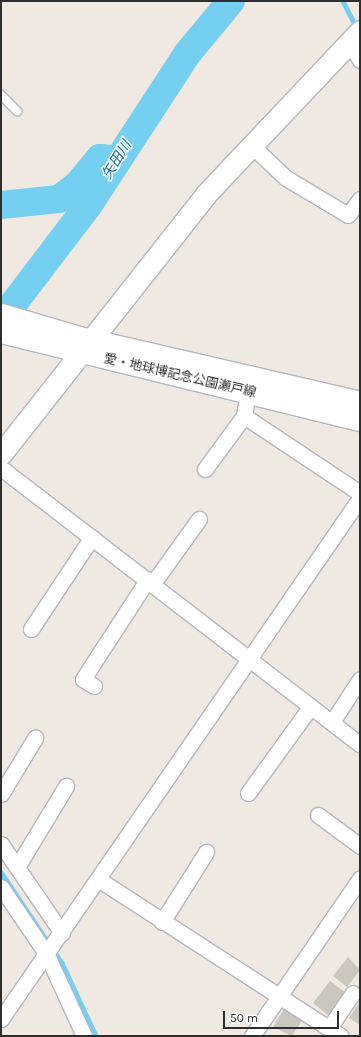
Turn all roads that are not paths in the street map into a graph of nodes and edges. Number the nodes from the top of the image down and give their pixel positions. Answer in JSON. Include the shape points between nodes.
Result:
{"nodes":[{"id":1,"x":354,"y":37,"type":"edge"},
{"id":2,"x":360,"y":60,"type":"edge"},
{"id":3,"x":1,"y":94,"type":"edge"},
{"id":4,"x":17,"y":111,"type":"dead end"},
{"id":5,"x":251,"y":145,"type":"junction"},
{"id":6,"x":360,"y":199,"type":"edge"},
{"id":7,"x":1,"y":314,"type":"edge"},
{"id":8,"x":1,"y":332,"type":"edge"},
{"id":9,"x":80,"y":345,"type":"junction"},
{"id":10,"x":248,"y":391,"type":"junction"},
{"id":11,"x":360,"y":402,"type":"edge"},
{"id":12,"x":244,"y":416,"type":"junction"},
{"id":13,"x":360,"y":420,"type":"edge"},
{"id":14,"x":1,"y":454,"type":"edge"},
{"id":15,"x":1,"y":468,"type":"edge"},
{"id":16,"x":206,"y":470,"type":"dead end"},
{"id":17,"x":360,"y":493,"type":"edge"},
{"id":18,"x":360,"y":498,"type":"edge"},
{"id":19,"x":199,"y":520,"type":"dead end"},
{"id":20,"x":92,"y":537,"type":"junction"},
{"id":21,"x":151,"y":581,"type":"junction"},
{"id":22,"x":31,"y":629,"type":"dead end"},
{"id":23,"x":248,"y":658,"type":"junction"},
{"id":24,"x":360,"y":679,"type":"edge"},
{"id":25,"x":94,"y":686,"type":"dead end"},
{"id":26,"x":311,"y":706,"type":"junction"},
{"id":27,"x":332,"y":722,"type":"junction"},
{"id":28,"x":36,"y":738,"type":"dead end"},
{"id":29,"x":360,"y":744,"type":"edge"},
{"id":30,"x":66,"y":786,"type":"dead end"},
{"id":31,"x":248,"y":793,"type":"dead end"},
{"id":32,"x":1,"y":794,"type":"edge"},
{"id":33,"x":318,"y":815,"type":"dead end"},
{"id":34,"x":1,"y":844,"type":"edge"},
{"id":35,"x":360,"y":846,"type":"edge"},
{"id":36,"x":206,"y":852,"type":"dead end"},
{"id":37,"x":17,"y":867,"type":"junction"},
{"id":38,"x":360,"y":878,"type":"edge"},
{"id":39,"x":98,"y":879,"type":"junction"},
{"id":40,"x":1,"y":888,"type":"edge"},
{"id":41,"x":162,"y":922,"type":"junction"},
{"id":42,"x":61,"y":934,"type":"junction"},
{"id":43,"x":48,"y":954,"type":"junction"},
{"id":44,"x":353,"y":993,"type":"dead end"},
{"id":45,"x":279,"y":996,"type":"junction"},
{"id":46,"x":1,"y":1019,"type":"edge"},
{"id":47,"x":335,"y":1032,"type":"edge"},
{"id":48,"x":84,"y":1036,"type":"edge"},
{"id":49,"x":252,"y":1036,"type":"edge"}],
"edges":[{"from":1,"to":2,"type":"street"},
{"from":1,"to":5,"type":"main road"},
{"from":3,"to":4,"type":"lane"},
{"from":5,"to":6,"type":"street","via":[[286,178],[348,215]]},
{"from":5,"to":9,"type":"main road","via":[[206,194]]},
{"from":7,"to":9,"type":"main road","name":"愛・地球博記念公園瀬戸線"},
{"from":8,"to":9,"type":"main road","name":"愛・地球博記念公園瀬戸線"},
{"from":9,"to":10,"type":"main road","name":"愛・地球博記念公園瀬戸線"},
{"from":9,"to":11,"type":"main road","name":"愛・地球博記念公園瀬戸線"},
{"from":9,"to":14,"type":"main road"},
{"from":10,"to":12,"type":"street"},
{"from":10,"to":13,"type":"main road","name":"愛・地球博記念公園瀬戸線"},
{"from":12,"to":16,"type":"street"},
{"from":12,"to":17,"type":"street"},
{"from":15,"to":20,"type":"street"},
{"from":18,"to":23,"type":"street"},
{"from":19,"to":21,"type":"street"},
{"from":20,"to":21,"type":"street"},
{"from":20,"to":22,"type":"street"},
{"from":21,"to":23,"type":"street"},
{"from":21,"to":25,"type":"street","via":[[83,679]]},
{"from":23,"to":26,"type":"street"},
{"from":23,"to":39,"type":"street"},
{"from":24,"to":27,"type":"street"},
{"from":26,"to":27,"type":"street"},
{"from":26,"to":31,"type":"street"},
{"from":27,"to":29,"type":"street"},
{"from":28,"to":32,"type":"street"},
{"from":30,"to":37,"type":"street"},
{"from":33,"to":35,"type":"street"},
{"from":34,"to":37,"type":"street"},
{"from":36,"to":41,"type":"street"},
{"from":37,"to":42,"type":"street"},
{"from":38,"to":45,"type":"street"},
{"from":39,"to":41,"type":"street"},
{"from":39,"to":42,"type":"street"},
{"from":40,"to":43,"type":"street"},
{"from":41,"to":45,"type":"street"},
{"from":42,"to":43,"type":"street"},
{"from":43,"to":46,"type":"street"},
{"from":43,"to":48,"type":"street"},
{"from":44,"to":47,"type":"street"},
{"from":45,"to":47,"type":"street"},
{"from":45,"to":49,"type":"street"}]}
